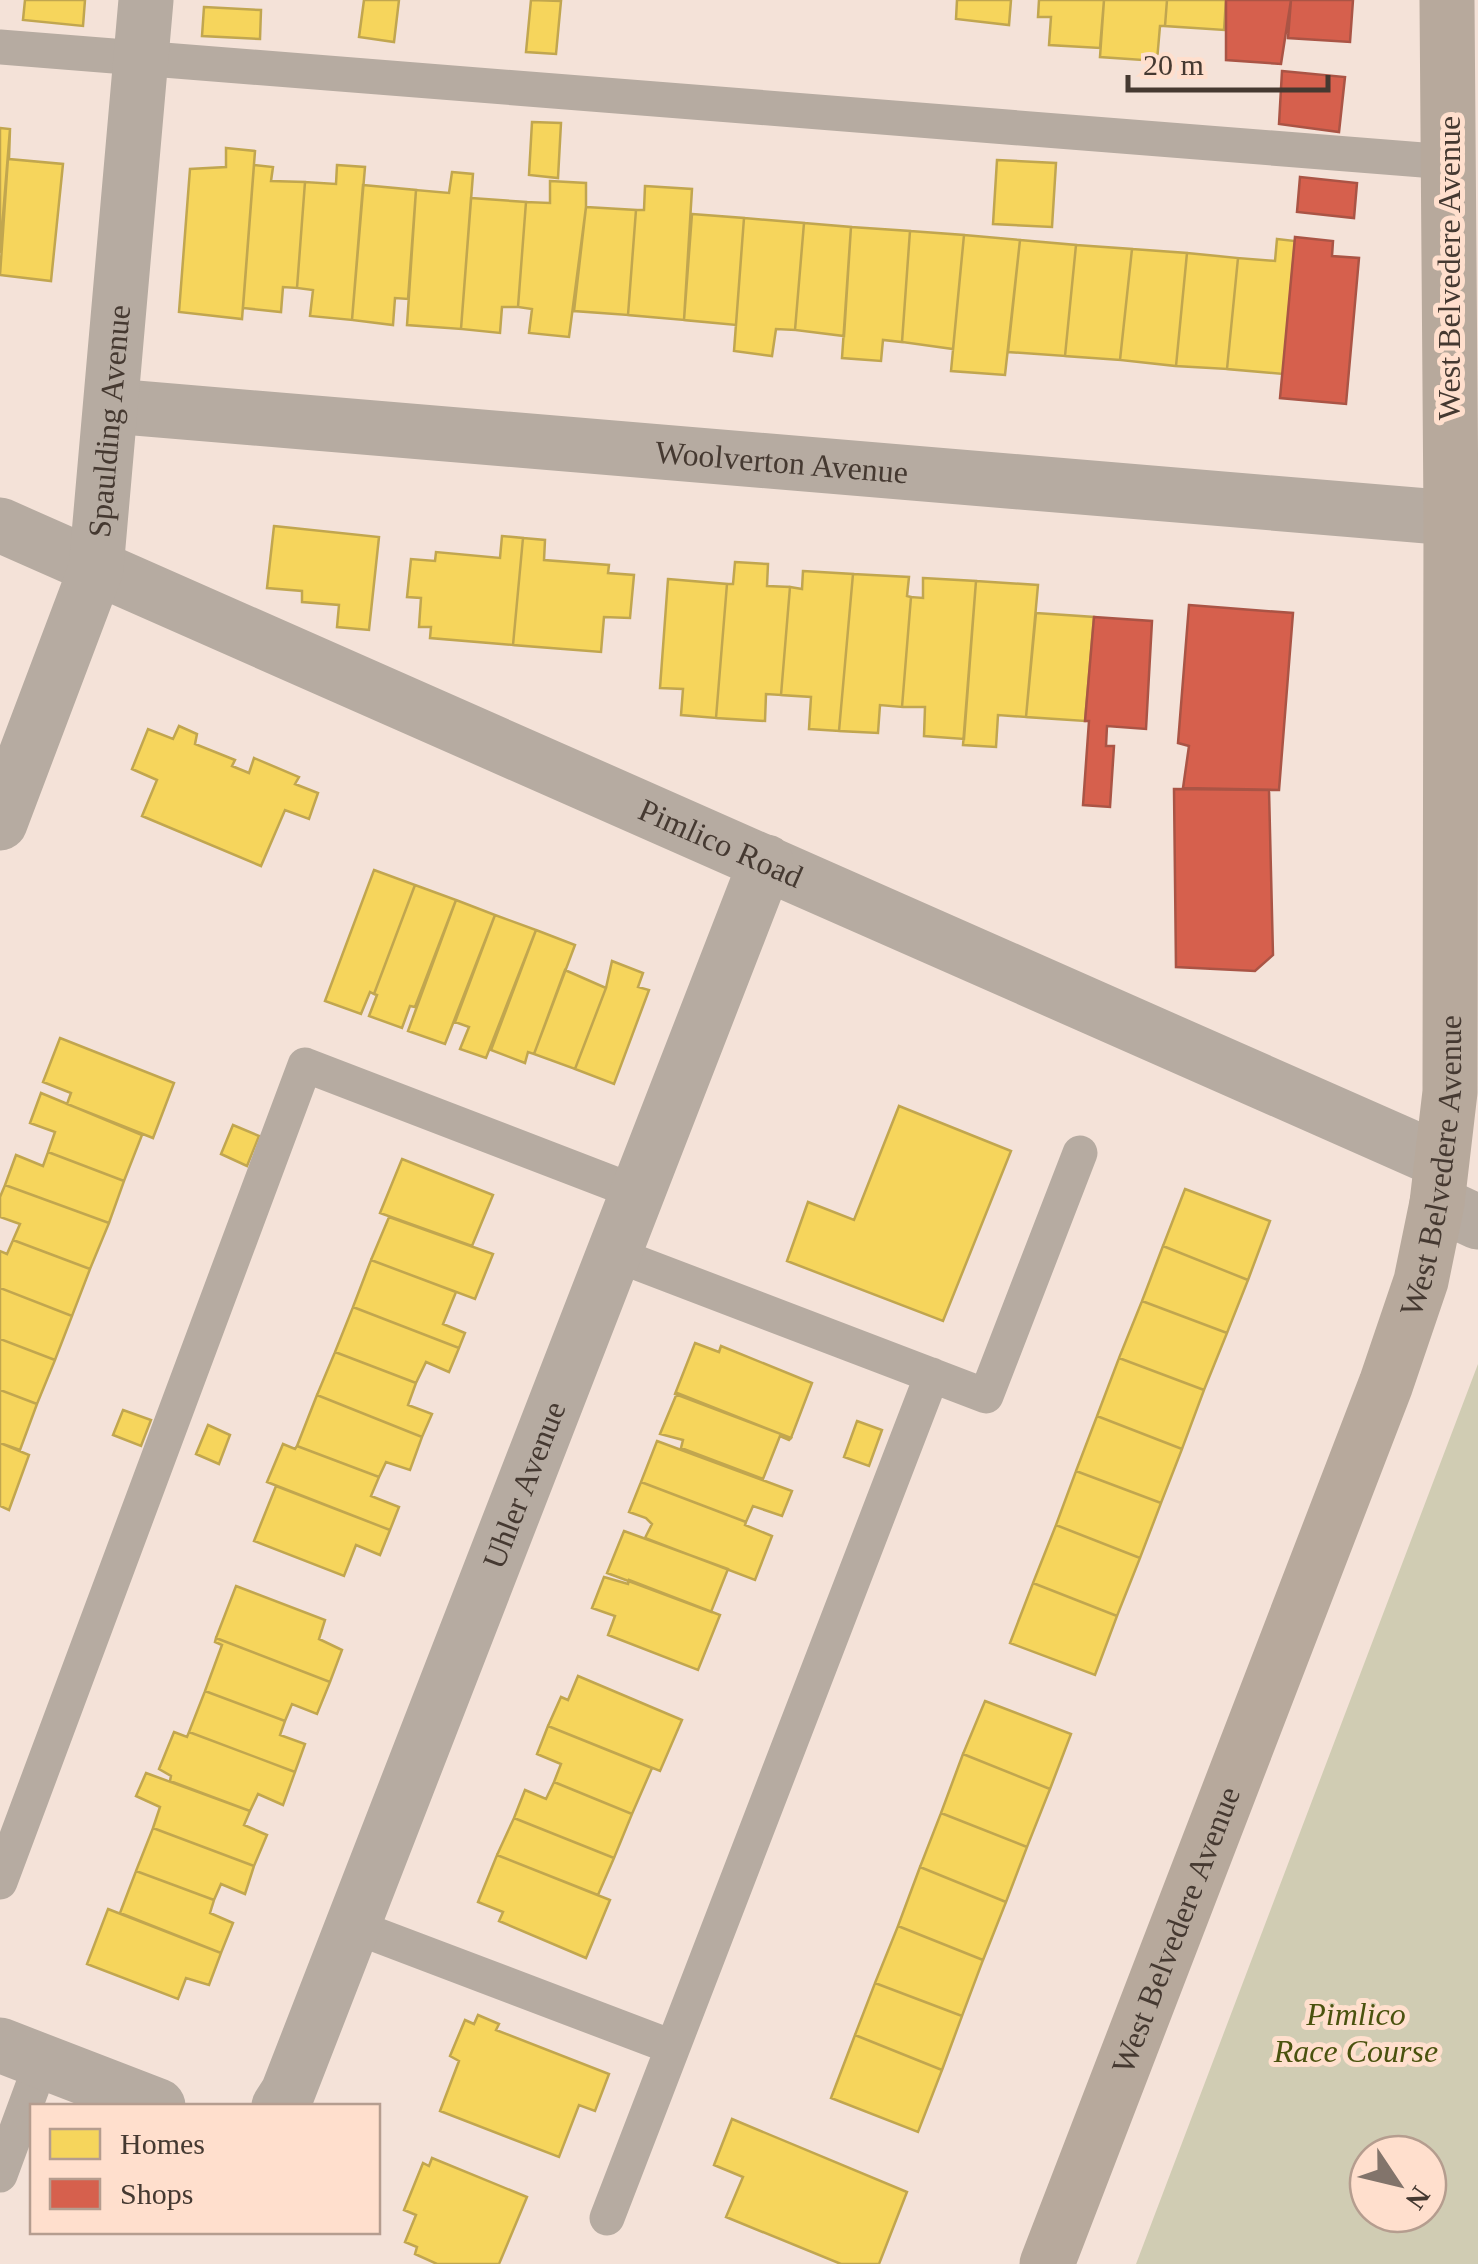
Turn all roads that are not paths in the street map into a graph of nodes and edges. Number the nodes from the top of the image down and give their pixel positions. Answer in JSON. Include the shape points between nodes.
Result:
{"nodes":[{"id":1,"x":146,"y":0,"type":"edge"},
{"id":2,"x":1447,"y":0,"type":"edge"},
{"id":3,"x":0,"y":47,"type":"edge"},
{"id":4,"x":140,"y":58,"type":"junction"},
{"id":5,"x":1448,"y":162,"type":"junction"},
{"id":6,"x":112,"y":406,"type":"junction"},
{"id":7,"x":1451,"y":518,"type":"junction"},
{"id":8,"x":0,"y":526,"type":"edge"},
{"id":9,"x":96,"y":569,"type":"junction"},
{"id":10,"x":0,"y":824,"type":"edge"},
{"id":11,"x":766,"y":862,"type":"junction"},
{"id":12,"x":1080,"y":1154,"type":"dead end"},
{"id":13,"x":638,"y":1193,"type":"junction"},
{"id":14,"x":1452,"y":1195,"type":"edge"},
{"id":15,"x":614,"y":1254,"type":"junction"},
{"id":16,"x":932,"y":1374,"type":"junction"},
{"id":17,"x":0,"y":1882,"type":"edge"},
{"id":18,"x":353,"y":1926,"type":"junction"},
{"id":19,"x":672,"y":2047,"type":"junction"},
{"id":20,"x":21,"y":2053,"type":"edge"},
{"id":21,"x":153,"y":2104,"type":"edge"},
{"id":22,"x":280,"y":2104,"type":"edge"},
{"id":23,"x":0,"y":2174,"type":"edge"},
{"id":24,"x":607,"y":2218,"type":"dead end"},
{"id":25,"x":1047,"y":2264,"type":"edge"}],
"edges":[{"from":1,"to":4,"type":"street","name":"Spaulding Avenue"},
{"from":2,"to":5,"type":"main road","name":"West Belvedere Avenue"},
{"from":3,"to":4,"type":"lane"},
{"from":4,"to":5,"type":"lane"},
{"from":4,"to":6,"type":"street","name":"Spaulding Avenue"},
{"from":5,"to":7,"type":"main road","name":"West Belvedere Avenue"},
{"from":6,"to":7,"type":"street","name":"Woolverton Avenue"},
{"from":6,"to":9,"type":"street","name":"Spaulding Avenue"},
{"from":7,"to":14,"type":"main road","name":"West Belvedere Avenue"},
{"from":8,"to":9,"type":"street","name":"Pimlico Road"},
{"from":9,"to":10,"type":"street","name":"Spaulding Avenue"},
{"from":9,"to":11,"type":"street","name":"Pimlico Road"},
{"from":11,"to":13,"type":"street","name":"Uhler Avenue"},
{"from":11,"to":14,"type":"street","name":"Pimlico Road"},
{"from":12,"to":16,"type":"lane","via":[[986,1396]]},
{"from":13,"to":15,"type":"street","name":"Uhler Avenue"},
{"from":13,"to":17,"type":"lane","via":[[305,1065]]},
{"from":14,"to":25,"type":"main road","name":"West Belvedere Avenue","via":[[1386,1384]]},
{"from":15,"to":16,"type":"lane"},
{"from":15,"to":18,"type":"street","name":"Uhler Avenue"},
{"from":16,"to":19,"type":"lane"},
{"from":18,"to":19,"type":"lane"},
{"from":18,"to":22,"type":"street","name":"Uhler Avenue"},
{"from":19,"to":24,"type":"lane"},
{"from":20,"to":21,"type":"street"},
{"from":20,"to":23,"type":"lane"}]}
